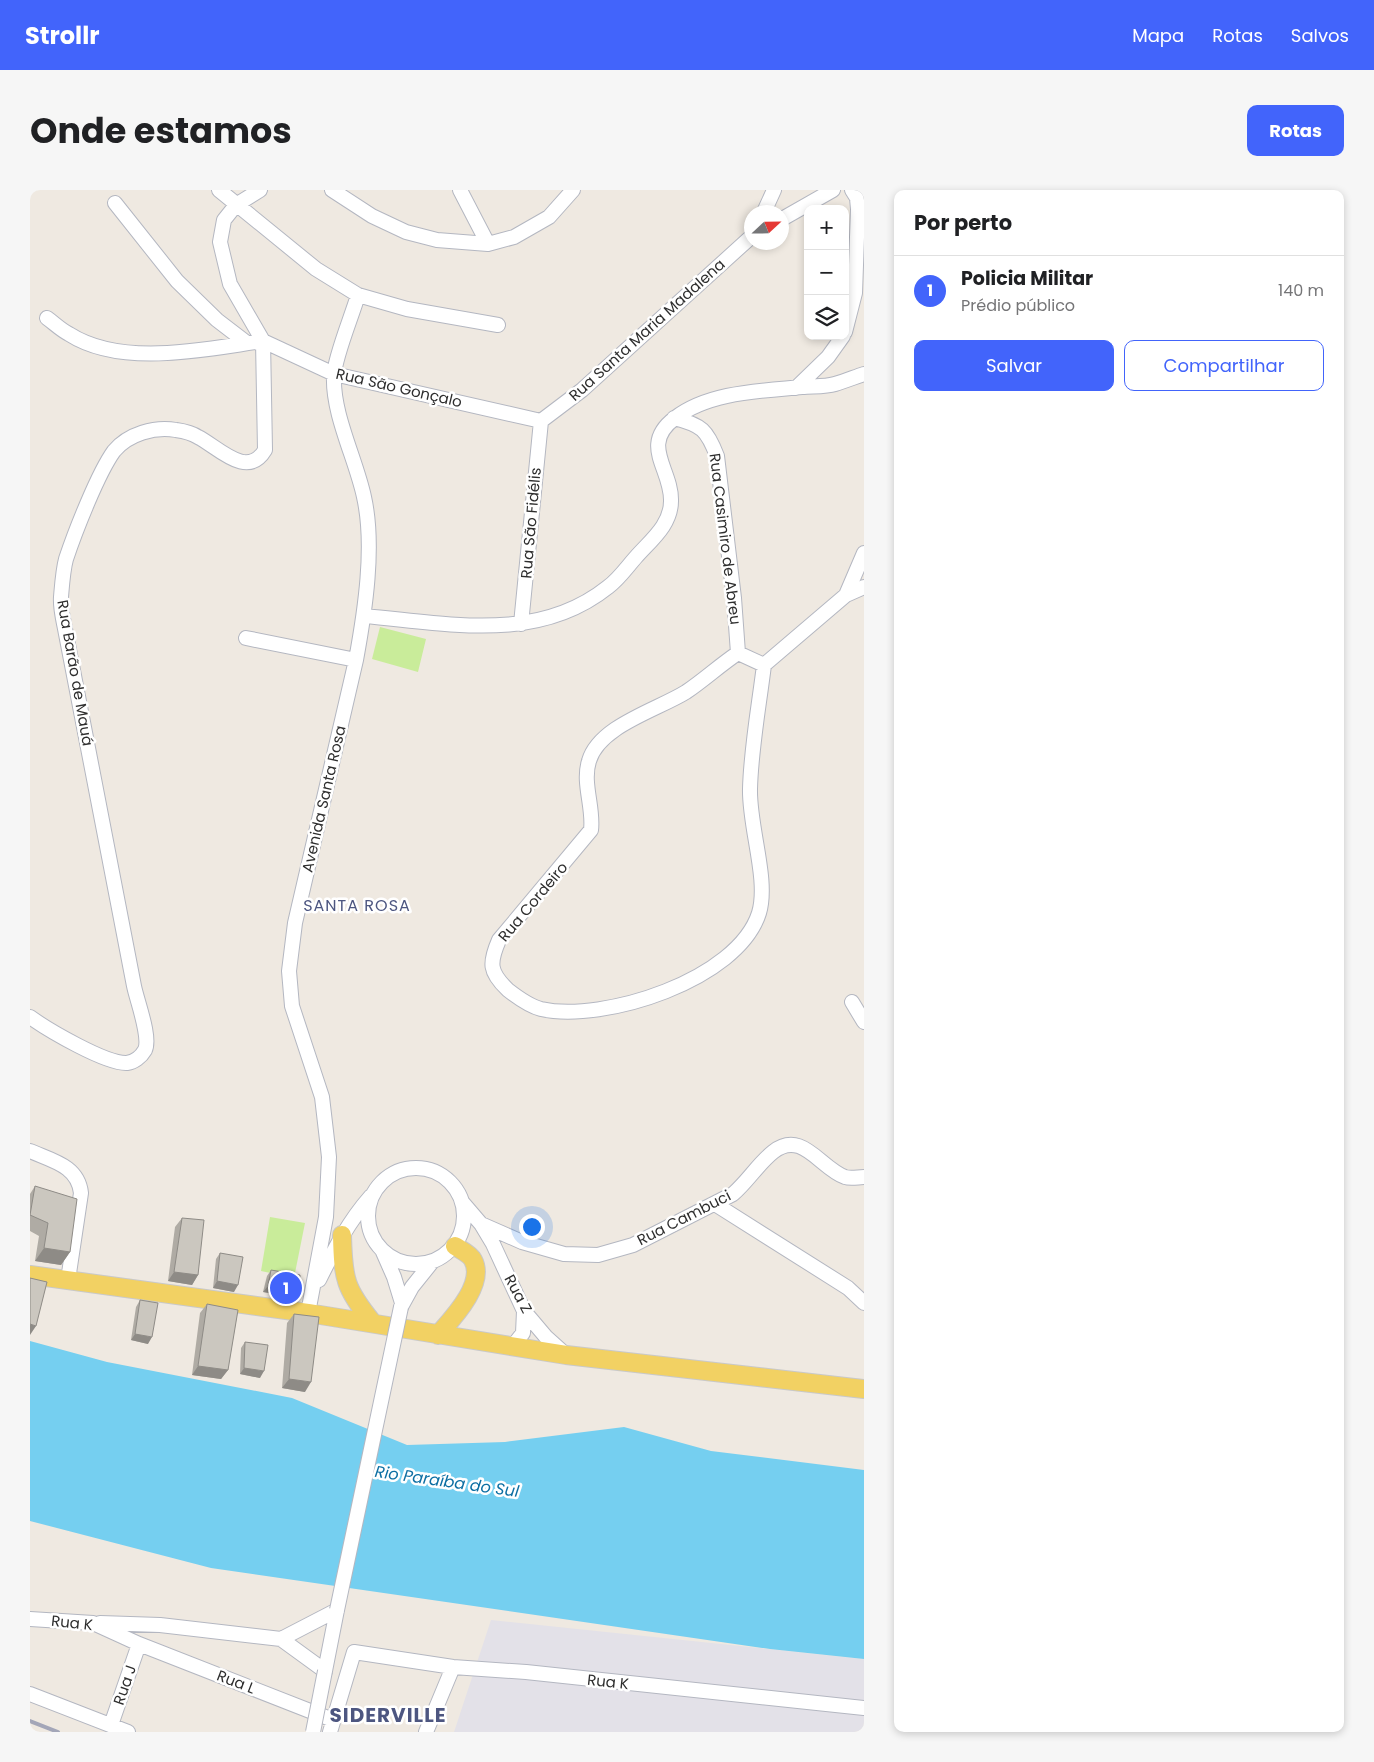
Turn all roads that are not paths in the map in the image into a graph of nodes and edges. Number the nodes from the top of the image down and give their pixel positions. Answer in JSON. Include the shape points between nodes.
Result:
{"nodes":[{"id":1,"x":219,"y":190,"type":"edge"},
{"id":2,"x":260,"y":190,"type":"edge"},
{"id":3,"x":332,"y":190,"type":"edge"},
{"id":4,"x":460,"y":190,"type":"edge"},
{"id":5,"x":573,"y":190,"type":"edge"},
{"id":6,"x":774,"y":190,"type":"edge"},
{"id":7,"x":833,"y":190,"type":"edge"},
{"id":8,"x":852,"y":190,"type":"edge"},
{"id":9,"x":114,"y":203,"type":"dead end"},
{"id":10,"x":236,"y":205,"type":"junction"},
{"id":11,"x":767,"y":205,"type":"edge"},
{"id":12,"x":789,"y":215,"type":"edge"},
{"id":13,"x":744,"y":243,"type":"edge"},
{"id":14,"x":488,"y":244,"type":"junction"},
{"id":15,"x":358,"y":295,"type":"junction"},
{"id":16,"x":849,"y":316,"type":"edge"},
{"id":17,"x":47,"y":318,"type":"dead end"},
{"id":18,"x":498,"y":325,"type":"dead end"},
{"id":19,"x":839,"y":340,"type":"edge"},
{"id":20,"x":264,"y":341,"type":"junction"},
{"id":21,"x":247,"y":343,"type":"junction"},
{"id":22,"x":334,"y":374,"type":"junction"},
{"id":23,"x":864,"y":374,"type":"edge"},
{"id":24,"x":796,"y":388,"type":"junction"},
{"id":25,"x":674,"y":418,"type":"junction"},
{"id":26,"x":540,"y":421,"type":"junction"},
{"id":27,"x":864,"y":554,"type":"edge"},
{"id":28,"x":864,"y":587,"type":"edge"},
{"id":29,"x":846,"y":595,"type":"junction"},
{"id":30,"x":364,"y":616,"type":"junction"},
{"id":31,"x":521,"y":624,"type":"junction"},
{"id":32,"x":246,"y":638,"type":"dead end"},
{"id":33,"x":738,"y":653,"type":"junction"},
{"id":34,"x":356,"y":660,"type":"junction"},
{"id":35,"x":764,"y":665,"type":"junction"},
{"id":36,"x":852,"y":1002,"type":"dead end"},
{"id":37,"x":30,"y":1017,"type":"edge"},
{"id":38,"x":864,"y":1022,"type":"edge"},
{"id":39,"x":30,"y":1151,"type":"edge"},
{"id":40,"x":864,"y":1177,"type":"edge"},
{"id":41,"x":374,"y":1193,"type":"junction"},
{"id":42,"x":463,"y":1203,"type":"junction"},
{"id":43,"x":715,"y":1204,"type":"junction"},
{"id":44,"x":481,"y":1224,"type":"junction"},
{"id":45,"x":342,"y":1235,"type":"junction"},
{"id":46,"x":455,"y":1246,"type":"junction"},
{"id":47,"x":382,"y":1251,"type":"junction"},
{"id":48,"x":432,"y":1262,"type":"junction"},
{"id":49,"x":30,"y":1275,"type":"edge"},
{"id":50,"x":68,"y":1280,"type":"junction"},
{"id":51,"x":312,"y":1294,"type":"junction"},
{"id":52,"x":864,"y":1303,"type":"edge"},
{"id":53,"x":401,"y":1305,"type":"junction"},
{"id":54,"x":524,"y":1310,"type":"junction"},
{"id":55,"x":308,"y":1313,"type":"junction"},
{"id":56,"x":373,"y":1323,"type":"junction"},
{"id":57,"x":438,"y":1335,"type":"junction"},
{"id":58,"x":512,"y":1347,"type":"junction"},
{"id":59,"x":566,"y":1355,"type":"junction"},
{"id":60,"x":864,"y":1389,"type":"edge"},
{"id":61,"x":337,"y":1610,"type":"junction"},
{"id":62,"x":30,"y":1618,"type":"edge"},
{"id":63,"x":93,"y":1623,"type":"junction"},
{"id":64,"x":160,"y":1626,"type":"junction"},
{"id":65,"x":281,"y":1639,"type":"junction"},
{"id":66,"x":142,"y":1645,"type":"junction"},
{"id":67,"x":453,"y":1667,"type":"junction"},
{"id":68,"x":325,"y":1671,"type":"junction"},
{"id":69,"x":30,"y":1694,"type":"edge"},
{"id":70,"x":864,"y":1708,"type":"edge"},
{"id":71,"x":111,"y":1725,"type":"junction"},
{"id":72,"x":332,"y":1726,"type":"edge"},
{"id":73,"x":128,"y":1732,"type":"edge"},
{"id":74,"x":313,"y":1732,"type":"edge"},
{"id":75,"x":426,"y":1732,"type":"edge"}],
"edges":[{"from":1,"to":10,"type":"street"},
{"from":2,"to":10,"type":"street"},
{"from":3,"to":14,"type":"street","via":[[372,216],[406,232],[438,240]]},
{"from":4,"to":14,"type":"street"},
{"from":5,"to":14,"type":"street","via":[[549,217],[514,237]]},
{"from":6,"to":11,"type":"street"},
{"from":7,"to":12,"type":"street"},
{"from":8,"to":16,"type":"street","via":[[858,209],[855,293]]},
{"from":9,"to":21,"type":"street","via":[[177,281],[216,320]]},
{"from":10,"to":15,"type":"street","via":[[316,269]]},
{"from":10,"to":20,"type":"street","via":[[224,220],[220,242],[224,264],[230,284]]},
{"from":13,"to":26,"type":"street","name":"Rua Santa Maria Madalena","via":[[582,390]]},
{"from":15,"to":18,"type":"street"},
{"from":15,"to":22,"type":"street"},
{"from":17,"to":21,"type":"street","via":[[70,335],[101,347],[135,353]]},
{"from":19,"to":24,"type":"street","via":[[828,357]]},
{"from":20,"to":21,"type":"street"},
{"from":20,"to":22,"type":"street","name":"Rua São Gonçalo"},
{"from":20,"to":37,"type":"street","name":"Rua Barão de Mauá","via":[[265,450],[260,458],[244,463],[197,436],[175,430],[152,429],[133,436],[115,450],[100,476],[66,560],[61,599],[66,634],[146,1036],[145,1049],[138,1059],[127,1063],[110,1060]]},
{"from":22,"to":26,"type":"street","name":"Rua São Gonçalo"},
{"from":22,"to":30,"type":"street","name":"Avenida Santa Rosa","via":[[335,396],[356,464],[369,528]]},
{"from":23,"to":24,"type":"street","via":[[834,384]]},
{"from":24,"to":25,"type":"street","via":[[715,398]]},
{"from":25,"to":31,"type":"street","via":[[659,438],[657,450],[671,496],[671,513],[662,528],[610,586],[586,603]]},
{"from":25,"to":33,"type":"street","name":"Rua Casimiro de Abreu","via":[[702,428],[717,456]]},
{"from":26,"to":31,"type":"street","name":"Rua São Fidélis"},
{"from":27,"to":29,"type":"street"},
{"from":28,"to":29,"type":"street"},
{"from":29,"to":35,"type":"street"},
{"from":30,"to":31,"type":"street","via":[[492,627]]},
{"from":30,"to":34,"type":"street","name":"Avenida Santa Rosa"},
{"from":32,"to":34,"type":"street"},
{"from":33,"to":35,"type":"street"},
{"from":33,"to":35,"type":"street","name":"Rua Cordeiro","via":[[687,691],[606,735],[595,747],[588,762],[593,816],[591,830],[499,940],[492,956],[492,971],[522,1000],[539,1008],[565,1012],[628,1005],[671,989],[720,964],[747,938],[759,913],[762,885],[752,826],[750,789]]},
{"from":34,"to":51,"type":"street","name":"Avenida Santa Rosa","via":[[295,923],[289,971],[292,1006],[322,1097],[329,1157],[326,1217]]},
{"from":36,"to":38,"type":"street"},
{"from":39,"to":50,"type":"street","via":[[65,1166],[77,1176],[81,1193]]},
{"from":40,"to":43,"type":"street","name":"Rua Cambuci","via":[[847,1178],[830,1169],[808,1149],[797,1144],[783,1146],[733,1194]]},
{"from":41,"to":42,"type":"street","via":[[384,1180],[398,1171],[413,1168],[430,1170],[444,1177],[456,1188]]},
{"from":41,"to":45,"type":"street","via":[[354,1215]]},
{"from":41,"to":47,"type":"street","via":[[368,1223]]},
{"from":42,"to":44,"type":"street"},
{"from":42,"to":46,"type":"street","via":[[464,1225]]},
{"from":43,"to":44,"type":"street","name":"Rua Cambuci","via":[[633,1245],[598,1255],[564,1254],[522,1242]]},
{"from":43,"to":52,"type":"street","via":[[848,1288]]},
{"from":44,"to":54,"type":"street","name":"Rua Z"},
{"from":45,"to":51,"type":"street"},
{"from":45,"to":56,"type":"main road","via":[[342,1268],[346,1284]]},
{"from":46,"to":48,"type":"street"},
{"from":46,"to":57,"type":"main road","via":[[474,1261],[476,1269],[466,1301]]},
{"from":47,"to":48,"type":"street","via":[[406,1264]]},
{"from":47,"to":53,"type":"street","via":[[394,1276]]},
{"from":48,"to":53,"type":"street"},
{"from":49,"to":50,"type":"main road"},
{"from":50,"to":55,"type":"main road"},
{"from":51,"to":55,"type":"street","name":"Avenida Santa Rosa"},
{"from":53,"to":61,"type":"street","bridge":true},
{"from":54,"to":58,"type":"street","via":[[523,1333]]},
{"from":54,"to":59,"type":"street","name":"Rua Z"},
{"from":55,"to":56,"type":"main road"},
{"from":56,"to":57,"type":"main road"},
{"from":57,"to":58,"type":"main road"},
{"from":58,"to":59,"type":"main road"},
{"from":59,"to":60,"type":"main road"},
{"from":61,"to":65,"type":"street"},
{"from":61,"to":68,"type":"street"},
{"from":62,"to":63,"type":"street","name":"Rua K"},
{"from":63,"to":64,"type":"street"},
{"from":63,"to":66,"type":"street","name":"Rua K"},
{"from":64,"to":65,"type":"street"},
{"from":64,"to":66,"type":"street","name":"Rua J","via":[[145,1635]]},
{"from":65,"to":68,"type":"street"},
{"from":66,"to":71,"type":"street","name":"Rua J"},
{"from":66,"to":72,"type":"street","name":"Rua L"},
{"from":67,"to":70,"type":"street","name":"Rua K"},
{"from":67,"to":72,"type":"street","name":"Rua K","via":[[354,1652]]},
{"from":67,"to":75,"type":"street"},
{"from":68,"to":74,"type":"street","bridge":true},
{"from":69,"to":71,"type":"street"},
{"from":71,"to":73,"type":"street"}]}
